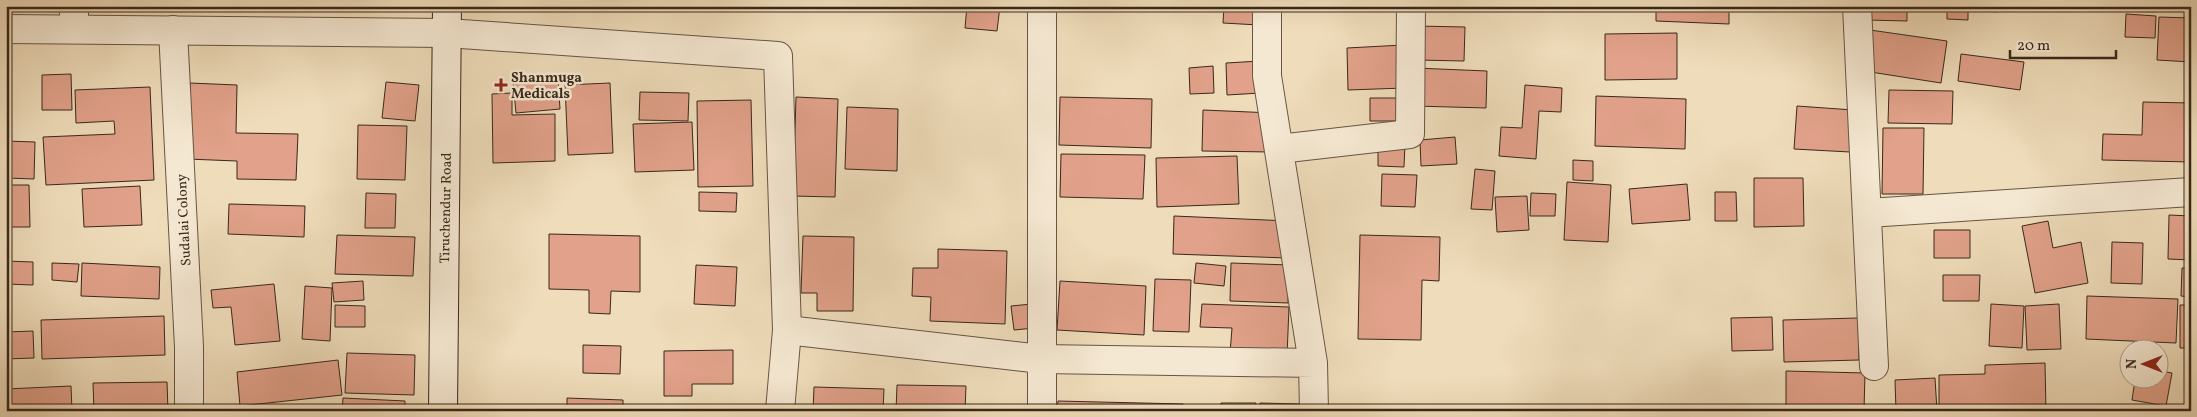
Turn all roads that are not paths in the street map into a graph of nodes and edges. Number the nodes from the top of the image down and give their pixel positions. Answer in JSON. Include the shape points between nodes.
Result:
{"nodes":[{"id":1,"x":1042,"y":6,"type":"edge"},
{"id":2,"x":1266,"y":6,"type":"edge"},
{"id":3,"x":1411,"y":6,"type":"edge"},
{"id":4,"x":1857,"y":6,"type":"edge"},
{"id":5,"x":74,"y":18,"type":"edge"},
{"id":6,"x":447,"y":19,"type":"edge"},
{"id":7,"x":6,"y":28,"type":"edge"},
{"id":8,"x":173,"y":30,"type":"junction"},
{"id":9,"x":1279,"y":149,"type":"junction"},
{"id":10,"x":2191,"y":192,"type":"edge"},
{"id":11,"x":1868,"y":213,"type":"junction"},
{"id":12,"x":787,"y":330,"type":"junction"},
{"id":13,"x":1041,"y":359,"type":"junction"},
{"id":14,"x":1313,"y":363,"type":"junction"},
{"id":15,"x":1874,"y":366,"type":"dead end"},
{"id":16,"x":188,"y":411,"type":"edge"},
{"id":17,"x":443,"y":411,"type":"edge"},
{"id":18,"x":780,"y":411,"type":"edge"},
{"id":19,"x":1042,"y":411,"type":"edge"},
{"id":20,"x":1314,"y":411,"type":"edge"}],
"edges":[{"from":1,"to":13,"type":"street"},
{"from":2,"to":9,"type":"street","via":[[1267,76]]},
{"from":3,"to":9,"type":"street","via":[[1410,134]]},
{"from":4,"to":11,"type":"street"},
{"from":5,"to":7,"type":"street"},
{"from":5,"to":8,"type":"street"},
{"from":6,"to":8,"type":"street"},
{"from":6,"to":12,"type":"street","via":[[778,56]]},
{"from":6,"to":17,"type":"street","name":"Tiruchendur Road"},
{"from":8,"to":16,"type":"street","name":"Sudalai Colony","via":[[189,347]]},
{"from":9,"to":14,"type":"street"},
{"from":10,"to":11,"type":"street"},
{"from":11,"to":15,"type":"street"},
{"from":12,"to":13,"type":"street"},
{"from":12,"to":18,"type":"street"},
{"from":13,"to":14,"type":"street"},
{"from":13,"to":19,"type":"street"},
{"from":14,"to":20,"type":"street"}]}
